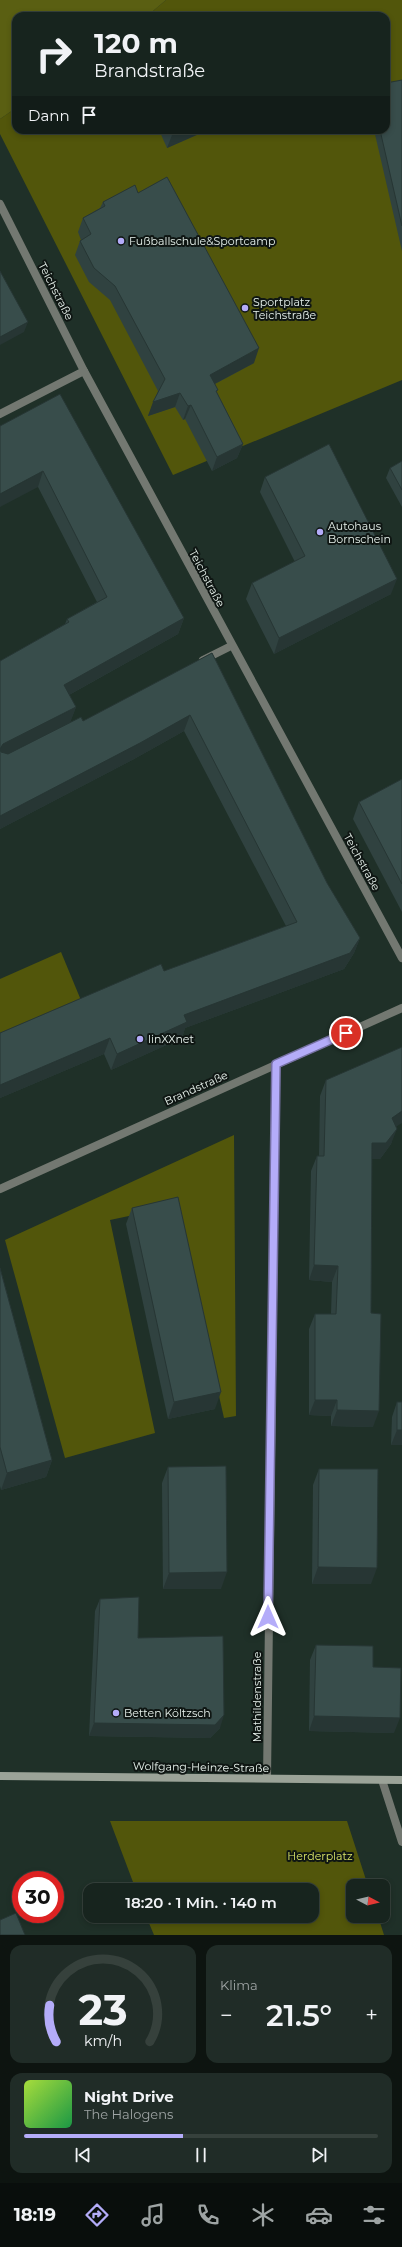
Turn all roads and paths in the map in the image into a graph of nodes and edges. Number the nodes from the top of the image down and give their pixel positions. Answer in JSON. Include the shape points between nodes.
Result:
{"nodes":[{"id":1,"x":0,"y":204,"type":"edge"},
{"id":2,"x":84,"y":371,"type":"junction"},
{"id":3,"x":0,"y":414,"type":"edge"},
{"id":4,"x":231,"y":646,"type":"junction"},
{"id":5,"x":196,"y":664,"type":"edge"},
{"id":6,"x":402,"y":958,"type":"edge"},
{"id":7,"x":402,"y":1008,"type":"edge"},
{"id":8,"x":276,"y":1064,"type":"junction"},
{"id":9,"x":0,"y":1189,"type":"edge"},
{"id":10,"x":0,"y":1776,"type":"edge"},
{"id":11,"x":267,"y":1778,"type":"junction"},
{"id":12,"x":382,"y":1780,"type":"junction"},
{"id":13,"x":402,"y":1780,"type":"edge"},
{"id":14,"x":402,"y":1842,"type":"edge"}],
"edges":[{"from":1,"to":2,"type":"street","name":"Teichstraße"},
{"from":2,"to":3,"type":"street"},
{"from":2,"to":4,"type":"street","name":"Teichstraße"},
{"from":4,"to":5,"type":"street"},
{"from":4,"to":6,"type":"street","name":"Teichstraße"},
{"from":7,"to":8,"type":"street","name":"Brandstraße"},
{"from":8,"to":9,"type":"street","name":"Brandstraße"},
{"from":8,"to":11,"type":"street","name":"Mathildenstraße"},
{"from":10,"to":11,"type":"main road","name":"Wolfgang-Heinze-Straße"},
{"from":11,"to":12,"type":"main road","name":"Wolfgang-Heinze-Straße"},
{"from":12,"to":13,"type":"main road","name":"Wolfgang-Heinze-Straße"},
{"from":12,"to":14,"type":"street"}]}
